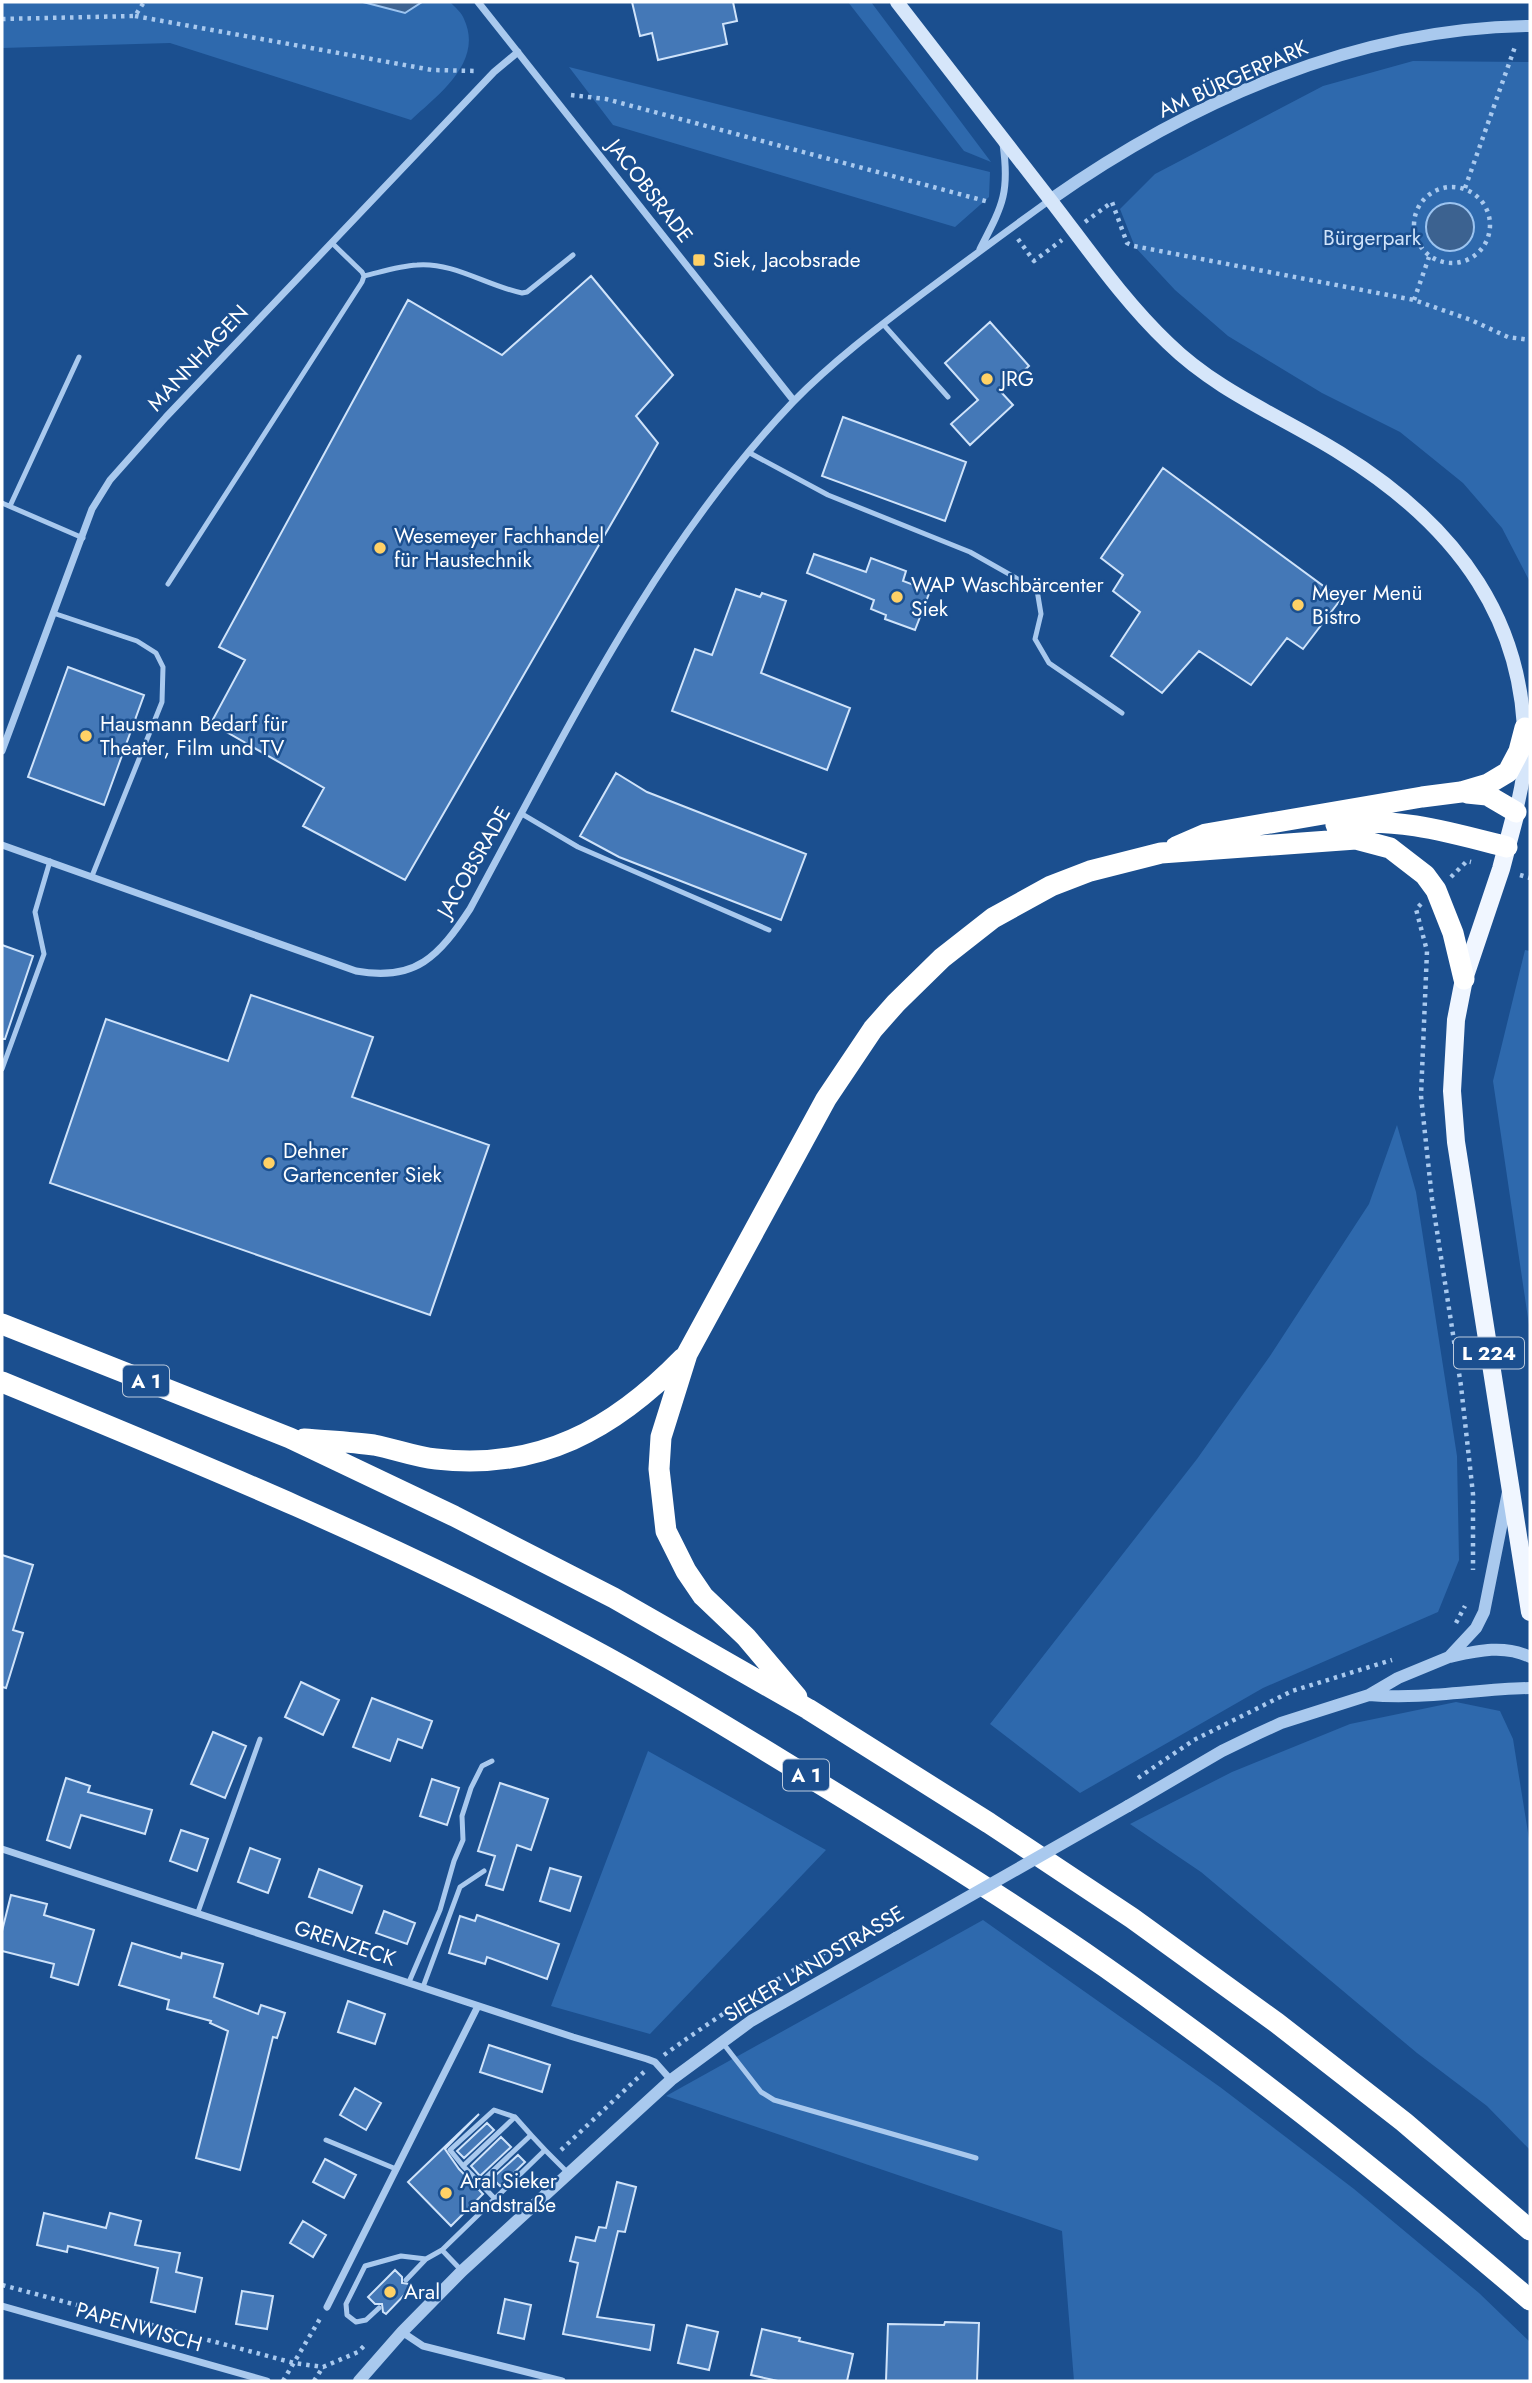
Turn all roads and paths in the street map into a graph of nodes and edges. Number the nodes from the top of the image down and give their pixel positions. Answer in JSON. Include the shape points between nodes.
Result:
{"nodes":[{"id":1,"x":144,"y":2,"type":"edge"},
{"id":2,"x":478,"y":2,"type":"edge"},
{"id":3,"x":897,"y":2,"type":"edge"},
{"id":4,"x":135,"y":16,"type":"junction"},
{"id":5,"x":2,"y":19,"type":"edge"},
{"id":6,"x":1526,"y":26,"type":"edge"},
{"id":7,"x":517,"y":52,"type":"junction"},
{"id":8,"x":494,"y":72,"type":"junction"},
{"id":9,"x":549,"y":92,"type":"junction"},
{"id":10,"x":1002,"y":138,"type":"junction"},
{"id":11,"x":1465,"y":188,"type":"junction"},
{"id":12,"x":1050,"y":200,"type":"junction"},
{"id":13,"x":998,"y":213,"type":"junction"},
{"id":14,"x":1010,"y":229,"type":"junction"},
{"id":15,"x":332,"y":243,"type":"junction"},
{"id":16,"x":1127,"y":243,"type":"dead end"},
{"id":17,"x":978,"y":253,"type":"junction"},
{"id":18,"x":573,"y":254,"type":"dead end"},
{"id":19,"x":1429,"y":257,"type":"junction"},
{"id":20,"x":1034,"y":261,"type":"dead end"},
{"id":21,"x":363,"y":276,"type":"junction"},
{"id":22,"x":1414,"y":300,"type":"junction"},
{"id":23,"x":883,"y":324,"type":"junction"},
{"id":24,"x":1530,"y":340,"type":"edge"},
{"id":25,"x":79,"y":357,"type":"dead end"},
{"id":26,"x":948,"y":397,"type":"dead end"},
{"id":27,"x":794,"y":401,"type":"junction"},
{"id":28,"x":748,"y":452,"type":"junction"},
{"id":29,"x":2,"y":503,"type":"edge"},
{"id":30,"x":10,"y":506,"type":"junction"},
{"id":31,"x":83,"y":538,"type":"junction"},
{"id":32,"x":168,"y":584,"type":"dead end"},
{"id":33,"x":53,"y":613,"type":"junction"},
{"id":34,"x":1122,"y":713,"type":"dead end"},
{"id":35,"x":1525,"y":728,"type":"junction"},
{"id":36,"x":2,"y":751,"type":"edge"},
{"id":37,"x":1461,"y":792,"type":"junction"},
{"id":38,"x":1516,"y":812,"type":"junction"},
{"id":39,"x":522,"y":814,"type":"junction"},
{"id":40,"x":2,"y":845,"type":"edge"},
{"id":41,"x":1507,"y":847,"type":"junction"},
{"id":42,"x":1221,"y":850,"type":"junction"},
{"id":43,"x":1161,"y":853,"type":"junction"},
{"id":44,"x":50,"y":862,"type":"junction"},
{"id":45,"x":92,"y":876,"type":"junction"},
{"id":46,"x":1436,"y":890,"type":"junction"},
{"id":47,"x":769,"y":930,"type":"dead end"},
{"id":48,"x":1464,"y":979,"type":"junction"},
{"id":49,"x":2,"y":1069,"type":"edge"},
{"id":50,"x":2,"y":1324,"type":"edge"},
{"id":51,"x":687,"y":1354,"type":"junction"},
{"id":52,"x":2,"y":1382,"type":"edge"},
{"id":53,"x":290,"y":1438,"type":"junction"},
{"id":54,"x":1509,"y":1485,"type":"junction"},
{"id":55,"x":1473,"y":1574,"type":"dead end"},
{"id":56,"x":1468,"y":1601,"type":"dead end"},
{"id":57,"x":1530,"y":1612,"type":"edge"},
{"id":58,"x":1454,"y":1626,"type":"dead end"},
{"id":59,"x":1449,"y":1657,"type":"junction"},
{"id":60,"x":1530,"y":1657,"type":"edge"},
{"id":61,"x":1397,"y":1659,"type":"dead end"},
{"id":62,"x":1530,"y":1688,"type":"edge"},
{"id":63,"x":1369,"y":1695,"type":"junction"},
{"id":64,"x":808,"y":1709,"type":"junction"},
{"id":65,"x":260,"y":1739,"type":"dead end"},
{"id":66,"x":492,"y":1761,"type":"dead end"},
{"id":67,"x":1130,"y":1783,"type":"dead end"},
{"id":68,"x":2,"y":1849,"type":"edge"},
{"id":69,"x":484,"y":1871,"type":"dead end"},
{"id":70,"x":198,"y":1912,"type":"junction"},
{"id":71,"x":888,"y":1921,"type":"dead end"},
{"id":72,"x":409,"y":1982,"type":"junction"},
{"id":73,"x":423,"y":1987,"type":"junction"},
{"id":74,"x":478,"y":2006,"type":"junction"},
{"id":75,"x":722,"y":2042,"type":"junction"},
{"id":76,"x":655,"y":2062,"type":"junction"},
{"id":77,"x":671,"y":2080,"type":"junction"},
{"id":78,"x":514,"y":2117,"type":"junction"},
{"id":79,"x":531,"y":2135,"type":"junction"},
{"id":80,"x":326,"y":2140,"type":"dead end"},
{"id":81,"x":545,"y":2150,"type":"junction"},
{"id":82,"x":976,"y":2158,"type":"dead end"},
{"id":83,"x":463,"y":2166,"type":"junction"},
{"id":84,"x":396,"y":2169,"type":"junction"},
{"id":85,"x":568,"y":2173,"type":"junction"},
{"id":86,"x":480,"y":2183,"type":"junction"},
{"id":87,"x":495,"y":2199,"type":"junction"},
{"id":88,"x":1530,"y":2230,"type":"edge"},
{"id":89,"x":442,"y":2250,"type":"junction"},
{"id":90,"x":426,"y":2259,"type":"junction"},
{"id":91,"x":462,"y":2271,"type":"junction"},
{"id":92,"x":406,"y":2280,"type":"dead end"},
{"id":93,"x":2,"y":2285,"type":"edge"},
{"id":94,"x":1530,"y":2300,"type":"edge"},
{"id":95,"x":2,"y":2306,"type":"edge"},
{"id":96,"x":327,"y":2307,"type":"joint"},
{"id":97,"x":379,"y":2308,"type":"dead end"},
{"id":98,"x":402,"y":2332,"type":"junction"},
{"id":99,"x":294,"y":2363,"type":"junction"},
{"id":100,"x":541,"y":2379,"type":"edge"},
{"id":101,"x":267,"y":2381,"type":"edge"},
{"id":102,"x":283,"y":2381,"type":"edge"},
{"id":103,"x":314,"y":2381,"type":"edge"},
{"id":104,"x":359,"y":2381,"type":"edge"},
{"id":105,"x":562,"y":2381,"type":"edge"}],
"edges":[{"from":1,"to":4,"type":"path"},
{"from":2,"to":7,"type":"street","name":"JACOBSRADE"},
{"from":3,"to":10,"type":"main road","number":"L 224"},
{"from":4,"to":5,"type":"path"},
{"from":4,"to":8,"type":"path","via":[[432,70]]},
{"from":6,"to":11,"type":"path"},
{"from":6,"to":12,"type":"street","name":"AM BÜRGERPARK","via":[[1404,39],[1289,71],[1142,142]]},
{"from":7,"to":8,"type":"street","name":"MANNHAGEN"},
{"from":7,"to":9,"type":"street","name":"JACOBSRADE"},
{"from":8,"to":15,"type":"street","name":"MANNHAGEN"},
{"from":9,"to":13,"type":"path","via":[[606,99],[991,202]]},
{"from":9,"to":27,"type":"street","name":"JACOBSRADE"},
{"from":10,"to":12,"type":"main road","number":"L 224"},
{"from":10,"to":13,"type":"street","name":"JACOBSRADE","via":[[1006,183]]},
{"from":11,"to":19,"type":"path","via":[[1435,190],[1414,214],[1418,245]]},
{"from":11,"to":19,"type":"path","via":[[1481,199],[1490,216],[1489,235],[1480,251],[1465,262],[1446,264]]},
{"from":12,"to":14,"type":"street","name":"JACOBSRADE"},
{"from":12,"to":35,"type":"main road","number":"L 224","via":[[1148,324],[1189,363],[1395,489],[1445,538],[1483,588],[1510,648]]},
{"from":13,"to":17,"type":"street","name":"JACOBSRADE"},
{"from":14,"to":17,"type":"street","name":"JACOBSRADE"},
{"from":14,"to":20,"type":"path"},
{"from":15,"to":21,"type":"lane"},
{"from":15,"to":31,"type":"street","name":"MANNHAGEN","via":[[110,480],[92,509]]},
{"from":16,"to":22,"type":"path"},
{"from":17,"to":23,"type":"street","name":"JACOBSRADE"},
{"from":18,"to":21,"type":"lane","via":[[522,293],[432,265]]},
{"from":19,"to":22,"type":"path"},
{"from":21,"to":32,"type":"lane"},
{"from":22,"to":24,"type":"path","via":[[1508,337]]},
{"from":23,"to":26,"type":"lane"},
{"from":23,"to":27,"type":"street","name":"JACOBSRADE"},
{"from":25,"to":30,"type":"lane"},
{"from":27,"to":28,"type":"street","name":"JACOBSRADE"},
{"from":28,"to":34,"type":"lane","via":[[828,495],[970,552],[1037,590],[1041,614],[1035,639],[1049,663]]},
{"from":28,"to":39,"type":"street","name":"JACOBSRADE","via":[[635,612]]},
{"from":29,"to":30,"type":"lane"},
{"from":30,"to":31,"type":"lane"},
{"from":31,"to":33,"type":"street","name":"MANNHAGEN"},
{"from":33,"to":36,"type":"street","name":"MANNHAGEN"},
{"from":33,"to":45,"type":"lane","via":[[137,641],[156,653],[163,667],[162,702]]},
{"from":35,"to":37,"type":"highway","via":[[1508,772]]},
{"from":35,"to":38,"type":"main road","number":"L 224"},
{"from":37,"to":38,"type":"highway","via":[[1487,795]]},
{"from":37,"to":43,"type":"highway","via":[[1206,834]]},
{"from":38,"to":41,"type":"main road","number":"L 224"},
{"from":39,"to":45,"type":"street","name":"JACOBSRADE","via":[[446,944],[420,965],[387,974],[356,971]]},
{"from":39,"to":47,"type":"lane","via":[[578,847]]},
{"from":40,"to":44,"type":"street","name":"JACOBSRADE"},
{"from":41,"to":42,"type":"highway","via":[[1409,825],[1358,821]]},
{"from":41,"to":48,"type":"main road","number":"L 224"},
{"from":42,"to":43,"type":"highway"},
{"from":42,"to":46,"type":"highway","via":[[1356,839],[1390,848],[1425,875]]},
{"from":43,"to":51,"type":"highway","via":[[1090,871],[1021,901],[970,936],[912,986],[873,1030],[826,1099]]},
{"from":44,"to":45,"type":"street","name":"JACOBSRADE"},
{"from":44,"to":49,"type":"lane","via":[[34,912],[44,954]]},
{"from":46,"to":48,"type":"highway"},
{"from":46,"to":55,"type":"path","via":[[1416,909],[1427,951],[1421,1096],[1472,1480]]},
{"from":48,"to":54,"type":"main road","number":"L 224","via":[[1452,1063],[1456,1142]]},
{"from":50,"to":53,"type":"highway","number":"A 1"},
{"from":51,"to":53,"type":"highway","via":[[653,1390],[607,1422],[570,1442],[521,1456],[457,1461],[374,1446]]},
{"from":51,"to":64,"type":"highway","via":[[661,1437],[659,1469],[666,1531],[703,1596],[746,1637]]},
{"from":52,"to":94,"type":"highway","number":"A 1","via":[[262,1490],[426,1565],[584,1645],[713,1718],[1102,1965],[1338,2141]]},
{"from":53,"to":64,"type":"highway","number":"A 1","via":[[614,1598]]},
{"from":54,"to":57,"type":"main road","number":"L 224"},
{"from":54,"to":59,"type":"street","name":"SIEKER LANDSTRASSE","via":[[1484,1612],[1476,1628]]},
{"from":56,"to":58,"type":"path"},
{"from":59,"to":60,"type":"street","name":"SIEKER LANDSTRASSE","via":[[1503,1649]]},
{"from":59,"to":63,"type":"street","name":"SIEKER LANDSTRASSE"},
{"from":61,"to":67,"type":"path","via":[[1267,1702],[1194,1740]]},
{"from":62,"to":63,"type":"street","name":"SIEKER LANDSTRASSE","via":[[1401,1698]]},
{"from":63,"to":75,"type":"street","name":"SIEKER LANDSTRASSE","bridge":true,"via":[[1281,1723],[1222,1751],[822,1979]]},
{"from":64,"to":88,"type":"highway","number":"A 1","via":[[1132,1917],[1404,2122]]},
{"from":65,"to":70,"type":"lane"},
{"from":66,"to":72,"type":"lane","via":[[482,1766],[471,1788],[462,1816],[463,1840]]},
{"from":68,"to":70,"type":"street","name":"GRENZECK"},
{"from":69,"to":73,"type":"lane","via":[[460,1887]]},
{"from":70,"to":72,"type":"street","name":"GRENZECK"},
{"from":71,"to":76,"type":"path","via":[[838,1944],[729,2010]]},
{"from":72,"to":73,"type":"street","name":"GRENZECK"},
{"from":73,"to":74,"type":"street","name":"GRENZECK"},
{"from":74,"to":76,"type":"street","name":"GRENZECK"},
{"from":74,"to":84,"type":"street"},
{"from":75,"to":77,"type":"street","name":"SIEKER LANDSTRASSE"},
{"from":75,"to":82,"type":"lane","via":[[761,2092],[775,2100]]},
{"from":76,"to":77,"type":"street"},
{"from":77,"to":85,"type":"street","name":"SIEKER LANDSTRASSE"},
{"from":78,"to":79,"type":"lane"},
{"from":78,"to":83,"type":"lane"},
{"from":78,"to":83,"type":"lane","via":[[494,2110],[450,2150]]},
{"from":79,"to":81,"type":"lane"},
{"from":79,"to":86,"type":"lane"},
{"from":80,"to":84,"type":"lane"},
{"from":81,"to":85,"type":"lane"},
{"from":81,"to":87,"type":"lane"},
{"from":83,"to":86,"type":"lane"},
{"from":84,"to":96,"type":"street"},
{"from":85,"to":91,"type":"street","name":"SIEKER LANDSTRASSE"},
{"from":86,"to":87,"type":"lane"},
{"from":87,"to":89,"type":"lane"},
{"from":89,"to":90,"type":"lane"},
{"from":89,"to":91,"type":"lane"},
{"from":90,"to":92,"type":"lane"},
{"from":90,"to":97,"type":"lane","via":[[401,2256],[365,2266],[346,2304],[347,2315],[356,2322],[366,2320]]},
{"from":91,"to":98,"type":"street","name":"SIEKER LANDSTRASSE"},
{"from":93,"to":99,"type":"path"},
{"from":95,"to":101,"type":"street","name":"PAPENWISCH"},
{"from":96,"to":99,"type":"path"},
{"from":98,"to":100,"type":"street","via":[[423,2346]]},
{"from":98,"to":104,"type":"street","name":"SIEKER LANDSTRASSE"},
{"from":99,"to":102,"type":"path"},
{"from":99,"to":103,"type":"path","via":[[324,2367]]},
{"from":100,"to":105,"type":"street"}]}
